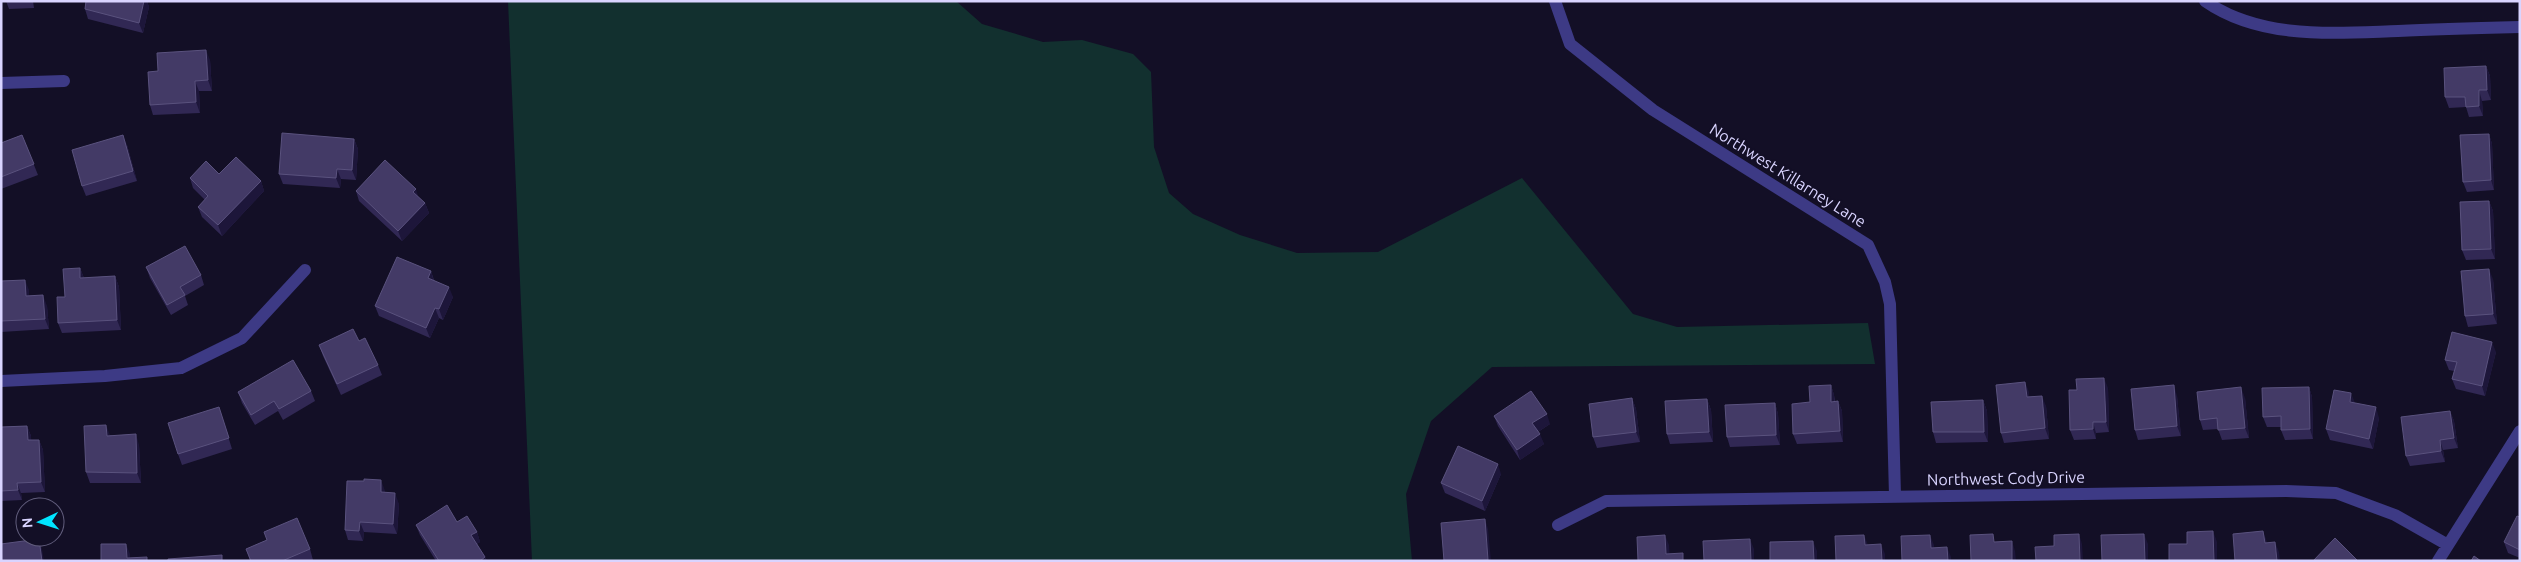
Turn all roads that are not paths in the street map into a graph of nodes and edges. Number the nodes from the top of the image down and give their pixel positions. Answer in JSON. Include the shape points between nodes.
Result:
{"nodes":[{"id":1,"x":1555,"y":1,"type":"edge"},
{"id":2,"x":2206,"y":1,"type":"edge"},
{"id":3,"x":2520,"y":27,"type":"edge"},
{"id":4,"x":64,"y":81,"type":"dead end"},
{"id":5,"x":1,"y":84,"type":"edge"},
{"id":6,"x":305,"y":270,"type":"dead end"},
{"id":7,"x":1,"y":381,"type":"edge"},
{"id":8,"x":2520,"y":431,"type":"edge"},
{"id":9,"x":1895,"y":496,"type":"junction"},
{"id":10,"x":1558,"y":526,"type":"dead end"},
{"id":11,"x":2448,"y":545,"type":"junction"},
{"id":12,"x":2438,"y":561,"type":"edge"}],
"edges":[{"from":1,"to":9,"type":"street","name":"Northwest Killarney Lane","via":[[1570,44],[1652,110],[1868,244],[1885,282],[1890,304]]},
{"from":2,"to":3,"type":"street","via":[[2264,27],[2318,33]]},
{"from":4,"to":5,"type":"street"},
{"from":6,"to":7,"type":"street","via":[[242,338],[181,368],[105,376]]},
{"from":8,"to":11,"type":"street"},
{"from":9,"to":10,"type":"street","name":"Northwest Cody Drive","via":[[1606,500]]},
{"from":9,"to":11,"type":"street","name":"Northwest Cody Drive","via":[[2336,493],[2395,515]]},
{"from":11,"to":12,"type":"street"}]}
